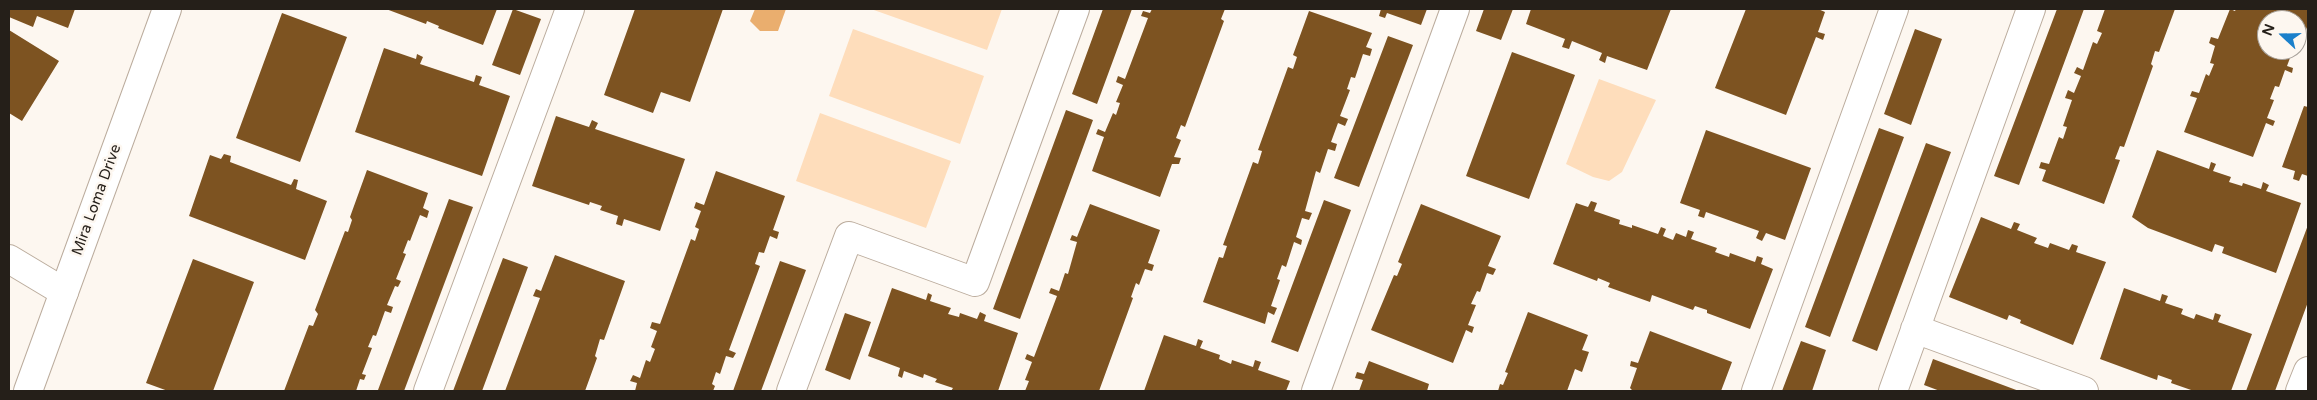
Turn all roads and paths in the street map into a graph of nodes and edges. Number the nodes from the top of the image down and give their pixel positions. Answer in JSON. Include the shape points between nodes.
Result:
{"nodes":[{"id":1,"x":167,"y":9,"type":"edge"},
{"id":2,"x":570,"y":9,"type":"edge"},
{"id":3,"x":1075,"y":9,"type":"edge"},
{"id":4,"x":1455,"y":9,"type":"edge"},
{"id":5,"x":1894,"y":9,"type":"edge"},
{"id":6,"x":2031,"y":9,"type":"edge"},
{"id":7,"x":9,"y":259,"type":"edge"},
{"id":8,"x":64,"y":292,"type":"junction"},
{"id":9,"x":1915,"y":329,"type":"junction"},
{"id":10,"x":2308,"y":371,"type":"edge"},
{"id":11,"x":28,"y":391,"type":"edge"},
{"id":12,"x":428,"y":391,"type":"edge"},
{"id":13,"x":791,"y":391,"type":"edge"},
{"id":14,"x":1316,"y":391,"type":"edge"},
{"id":15,"x":1756,"y":391,"type":"edge"},
{"id":16,"x":1893,"y":391,"type":"edge"},
{"id":17,"x":2084,"y":391,"type":"edge"},
{"id":18,"x":2300,"y":391,"type":"edge"}],
"edges":[{"from":1,"to":8,"type":"main road","name":"Mira Loma Drive"},
{"from":2,"to":12,"type":"main road"},
{"from":3,"to":13,"type":"main road","via":[[975,282],[849,236]]},
{"from":4,"to":14,"type":"main road"},
{"from":5,"to":15,"type":"main road"},
{"from":6,"to":9,"type":"main road"},
{"from":7,"to":8,"type":"main road"},
{"from":8,"to":11,"type":"main road","name":"Mira Loma Drive"},
{"from":9,"to":16,"type":"main road"},
{"from":9,"to":17,"type":"main road"},
{"from":10,"to":18,"type":"main road"}]}
